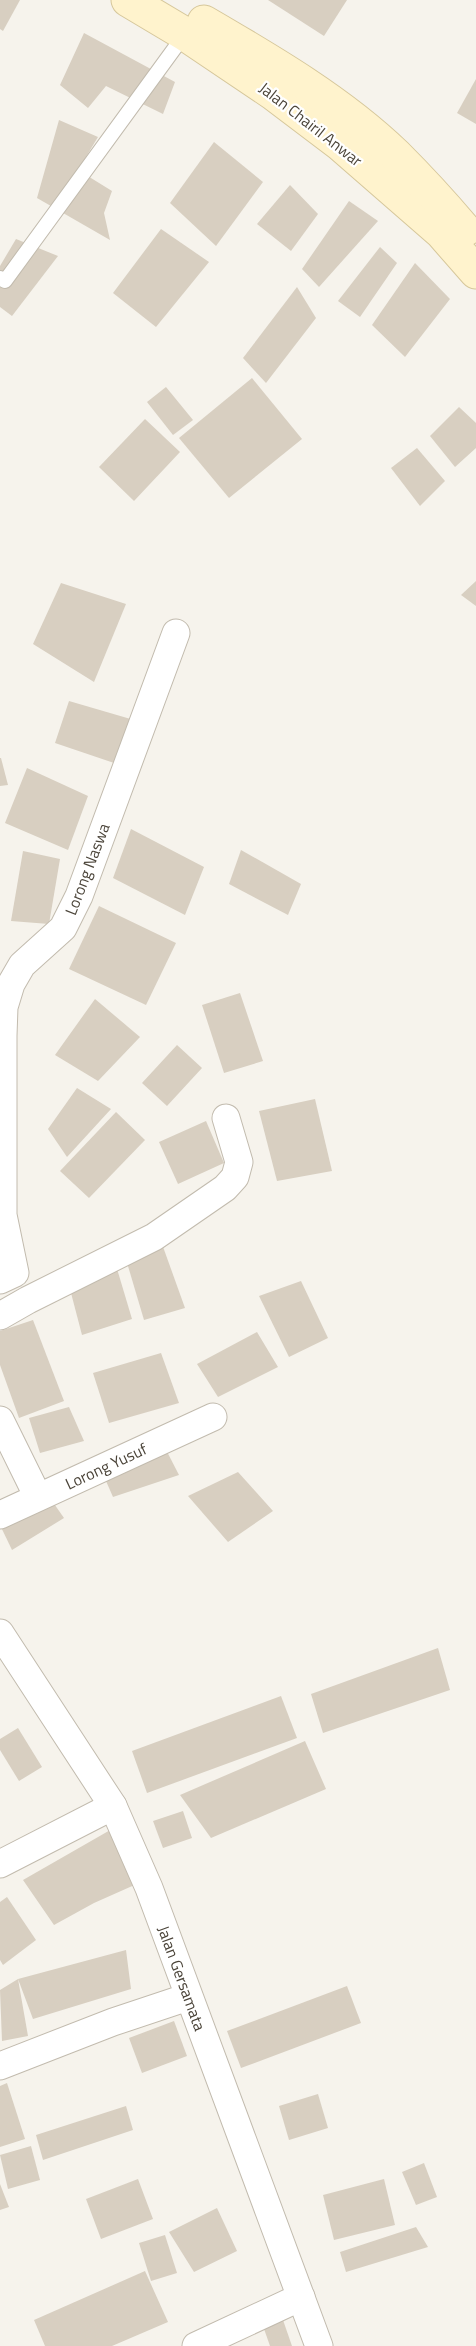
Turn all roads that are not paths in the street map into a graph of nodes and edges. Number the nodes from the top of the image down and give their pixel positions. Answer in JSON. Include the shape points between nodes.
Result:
{"nodes":[{"id":1,"x":128,"y":0,"type":"edge"},
{"id":2,"x":166,"y":0,"type":"edge"},
{"id":3,"x":185,"y":34,"type":"junction"},
{"id":4,"x":288,"y":88,"type":"junction"},
{"id":5,"x":476,"y":242,"type":"edge"},
{"id":6,"x":476,"y":272,"type":"edge"},
{"id":7,"x":0,"y":278,"type":"edge"},
{"id":8,"x":176,"y":633,"type":"dead end"},
{"id":9,"x":226,"y":1118,"type":"dead end"},
{"id":10,"x":7,"y":1276,"type":"edge"},
{"id":11,"x":28,"y":1300,"type":"junction"},
{"id":12,"x":0,"y":1316,"type":"edge"},
{"id":13,"x":213,"y":1417,"type":"dead end"},
{"id":14,"x":0,"y":1420,"type":"edge"},
{"id":15,"x":38,"y":1497,"type":"junction"},
{"id":16,"x":0,"y":1515,"type":"edge"},
{"id":17,"x":0,"y":1633,"type":"edge"},
{"id":18,"x":113,"y":1806,"type":"junction"},
{"id":19,"x":0,"y":1864,"type":"edge"},
{"id":20,"x":188,"y":1996,"type":"junction"},
{"id":21,"x":0,"y":2066,"type":"edge"},
{"id":22,"x":301,"y":2297,"type":"junction"},
{"id":23,"x":196,"y":2346,"type":"edge"},
{"id":24,"x":319,"y":2346,"type":"edge"}],
"edges":[{"from":1,"to":3,"type":"main road","name":"Jalan Chairil Anwar"},
{"from":2,"to":4,"type":"main road","name":"Jalan Chairil Anwar"},
{"from":3,"to":4,"type":"main road","name":"Jalan Chairil Anwar"},
{"from":3,"to":7,"type":"lane","via":[[4,280]]},
{"from":4,"to":5,"type":"main road","name":"Jalan Chairil Anwar","via":[[349,115],[396,155]]},
{"from":4,"to":6,"type":"main road","name":"Jalan Chairil Anwar","via":[[340,144],[441,232]]},
{"from":8,"to":10,"type":"street","name":"Lorong Naswa","via":[[79,896],[63,928],[22,965],[6,999],[3,1215]]},
{"from":9,"to":11,"type":"street","via":[[239,1162],[231,1182],[154,1237]]},
{"from":10,"to":11,"type":"street","name":"Lorong Naswa"},
{"from":11,"to":12,"type":"street"},
{"from":13,"to":15,"type":"street","name":"Lorong Yusuf"},
{"from":14,"to":15,"type":"street"},
{"from":15,"to":16,"type":"street","name":"Lorong Yusuf"},
{"from":17,"to":18,"type":"street","name":"Jalan Gersamata"},
{"from":18,"to":19,"type":"street"},
{"from":18,"to":20,"type":"street","name":"Jalan Gersamata"},
{"from":20,"to":21,"type":"street"},
{"from":20,"to":22,"type":"street","name":"Jalan Gersamata"},
{"from":22,"to":23,"type":"street"},
{"from":22,"to":24,"type":"street","name":"Jalan Gersamata"}]}
